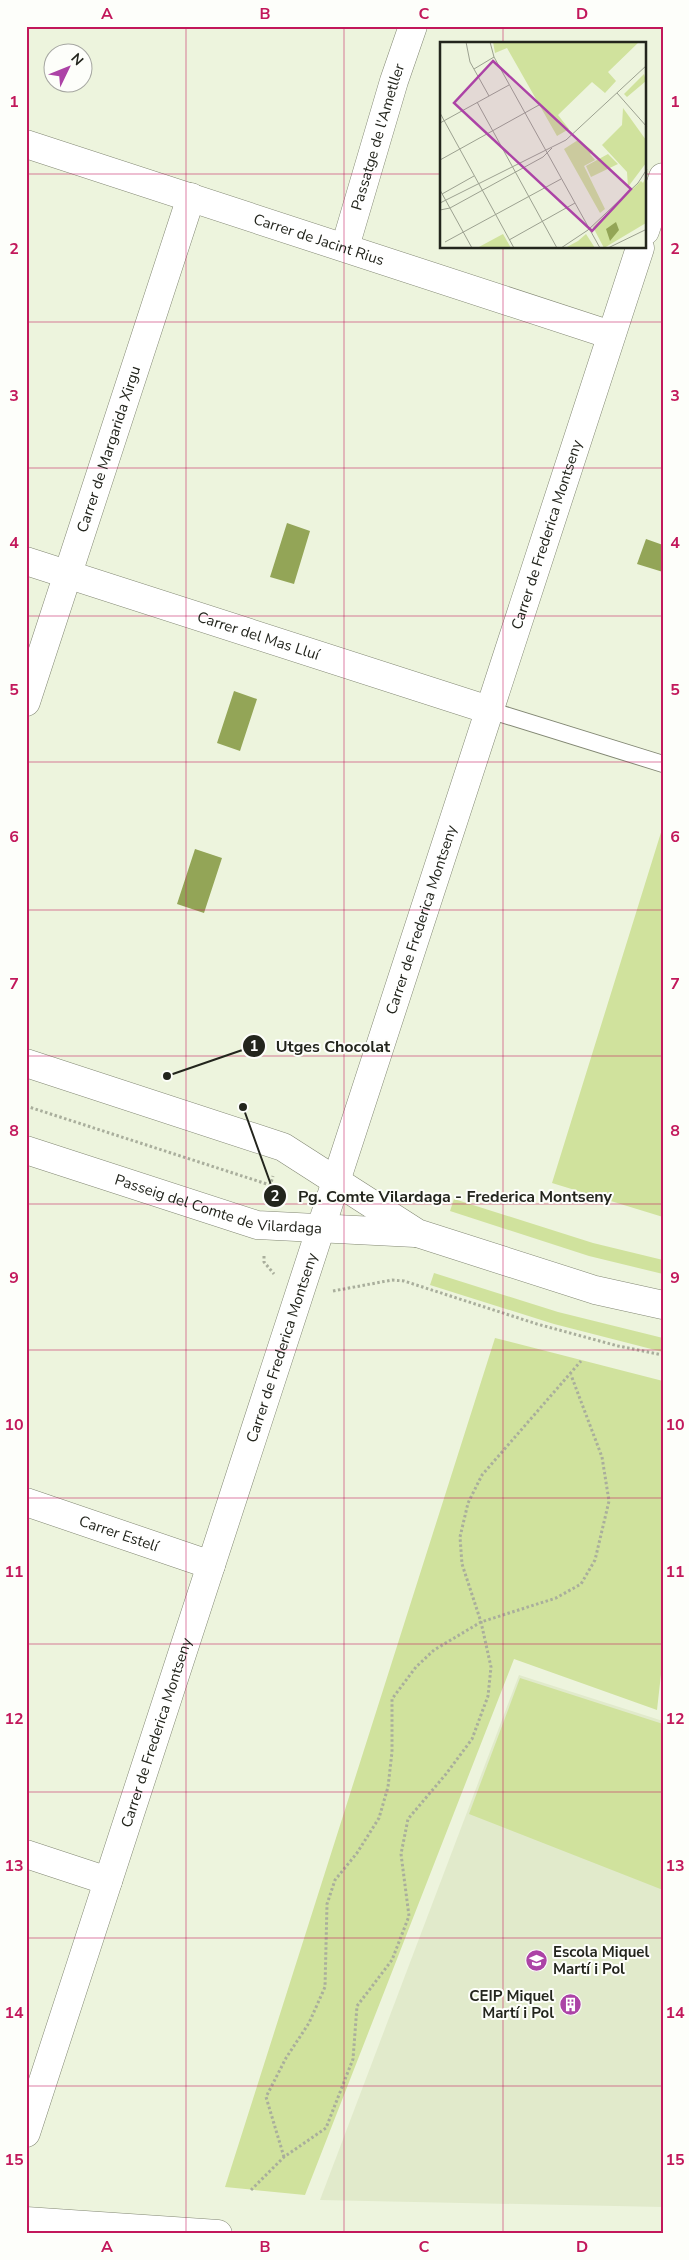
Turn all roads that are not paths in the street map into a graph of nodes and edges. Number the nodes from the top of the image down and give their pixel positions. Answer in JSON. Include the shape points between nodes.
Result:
{"nodes":[{"id":1,"x":413,"y":26,"type":"edge"},
{"id":2,"x":26,"y":144,"type":"edge"},
{"id":3,"x":663,"y":178,"type":"edge"},
{"id":4,"x":191,"y":197,"type":"junction"},
{"id":5,"x":646,"y":228,"type":"edge"},
{"id":6,"x":345,"y":247,"type":"junction"},
{"id":7,"x":640,"y":249,"type":"edge"},
{"id":8,"x":612,"y":334,"type":"junction"},
{"id":9,"x":26,"y":561,"type":"edge"},
{"id":10,"x":68,"y":574,"type":"junction"},
{"id":11,"x":26,"y":702,"type":"edge"},
{"id":12,"x":489,"y":710,"type":"junction"},
{"id":13,"x":663,"y":764,"type":"edge"},
{"id":14,"x":26,"y":1063,"type":"edge"},
{"id":15,"x":26,"y":1150,"type":"edge"},
{"id":16,"x":336,"y":1181,"type":"junction"},
{"id":17,"x":320,"y":1229,"type":"junction"},
{"id":18,"x":417,"y":1233,"type":"junction"},
{"id":19,"x":663,"y":1305,"type":"edge"},
{"id":20,"x":26,"y":1502,"type":"edge"},
{"id":21,"x":211,"y":1564,"type":"junction"},
{"id":22,"x":26,"y":1854,"type":"edge"},
{"id":23,"x":108,"y":1881,"type":"junction"},
{"id":24,"x":26,"y":2133,"type":"edge"},
{"id":25,"x":26,"y":2221,"type":"edge"},
{"id":26,"x":218,"y":2234,"type":"edge"}],
"edges":[{"from":1,"to":6,"type":"street","name":"Passatge de l'Ametller"},
{"from":2,"to":4,"type":"street","name":"Carrer de Jacint Rius"},
{"from":3,"to":5,"type":"street"},
{"from":4,"to":6,"type":"street","name":"Carrer de Jacint Rius"},
{"from":4,"to":10,"type":"street","name":"Carrer de Margarida Xirgu"},
{"from":6,"to":8,"type":"street","name":"Carrer de Jacint Rius"},
{"from":7,"to":8,"type":"street","name":"Carrer de Frederica Montseny"},
{"from":8,"to":12,"type":"street","name":"Carrer de Frederica Montseny"},
{"from":9,"to":10,"type":"street","name":"Carrer del Mas Lluí"},
{"from":10,"to":11,"type":"street","name":"Carrer de Margarida Xirgu"},
{"from":10,"to":12,"type":"street","name":"Carrer del Mas Lluí"},
{"from":12,"to":13,"type":"lane"},
{"from":12,"to":16,"type":"street","name":"Carrer de Frederica Montseny"},
{"from":14,"to":16,"type":"street","name":"Passeig del Comte de Vilardaga","via":[[283,1146]]},
{"from":15,"to":17,"type":"street","name":"Passeig del Comte de Vilardaga","via":[[257,1226]]},
{"from":16,"to":17,"type":"street","name":"Carrer de Frederica Montseny"},
{"from":16,"to":18,"type":"street","name":"Passeig del Comte de Vilardaga"},
{"from":17,"to":18,"type":"street","name":"Passeig del Comte de Vilardaga"},
{"from":17,"to":21,"type":"street","name":"Carrer de Frederica Montseny"},
{"from":18,"to":19,"type":"street","name":"Passeig del Comte de Vilardaga","via":[[595,1290]]},
{"from":20,"to":21,"type":"street","name":"Carrer Estelí"},
{"from":21,"to":23,"type":"street","name":"Carrer de Frederica Montseny"},
{"from":22,"to":23,"type":"street"},
{"from":23,"to":24,"type":"street","name":"Carrer de Frederica Montseny"},
{"from":25,"to":26,"type":"street"}]}
